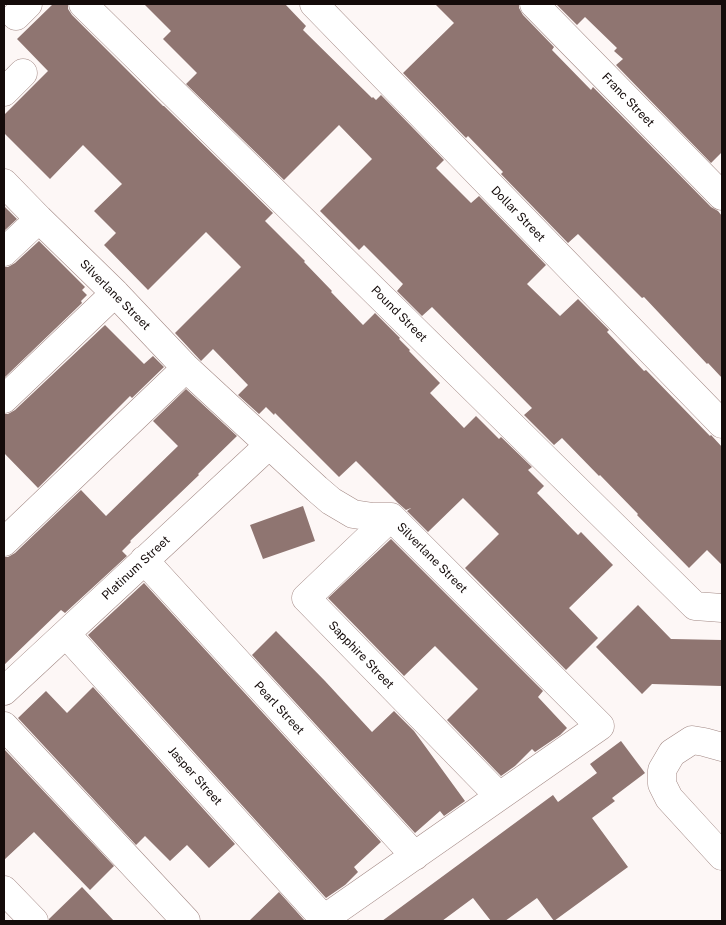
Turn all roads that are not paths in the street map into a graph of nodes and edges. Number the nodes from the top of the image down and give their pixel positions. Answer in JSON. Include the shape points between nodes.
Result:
{"nodes":[{"id":1,"x":83,"y":4,"type":"edge"},
{"id":2,"x":314,"y":4,"type":"edge"},
{"id":3,"x":534,"y":4,"type":"edge"},
{"id":4,"x":4,"y":183,"type":"edge"},
{"id":5,"x":722,"y":196,"type":"edge"},
{"id":6,"x":39,"y":219,"type":"junction"},
{"id":7,"x":4,"y":252,"type":"edge"},
{"id":8,"x":115,"y":294,"type":"junction"},
{"id":9,"x":186,"y":368,"type":"junction"},
{"id":10,"x":4,"y":399,"type":"edge"},
{"id":11,"x":722,"y":424,"type":"edge"},
{"id":12,"x":269,"y":445,"type":"junction"},
{"id":13,"x":391,"y":517,"type":"junction"},
{"id":14,"x":4,"y":542,"type":"edge"},
{"id":15,"x":144,"y":560,"type":"junction"},
{"id":16,"x":722,"y":608,"type":"edge"},
{"id":17,"x":66,"y":634,"type":"junction"},
{"id":18,"x":4,"y":691,"type":"edge"},
{"id":19,"x":4,"y":726,"type":"edge"},
{"id":20,"x":722,"y":747,"type":"edge"},
{"id":21,"x":499,"y":796,"type":"junction"},
{"id":22,"x":415,"y":856,"type":"junction"},
{"id":23,"x":722,"y":856,"type":"edge"},
{"id":24,"x":4,"y":890,"type":"edge"},
{"id":25,"x":322,"y":920,"type":"edge"},
{"id":26,"x":34,"y":921,"type":"edge"},
{"id":27,"x":186,"y":921,"type":"edge"}],
"edges":[{"from":1,"to":16,"type":"street","name":"Pound Street","via":[[696,606]]},
{"from":2,"to":11,"type":"street","name":"Dollar Street"},
{"from":3,"to":5,"type":"street","name":"Franc Street"},
{"from":4,"to":6,"type":"street","name":"Silverlane Street"},
{"from":6,"to":7,"type":"street"},
{"from":6,"to":8,"type":"street","name":"Silverlane Street"},
{"from":8,"to":9,"type":"street","name":"Silverlane Street"},
{"from":8,"to":10,"type":"street"},
{"from":9,"to":12,"type":"street","name":"Silverlane Street"},
{"from":9,"to":14,"type":"street"},
{"from":12,"to":13,"type":"street","name":"Silverlane Street","via":[[330,501],[353,514]]},
{"from":12,"to":15,"type":"street","name":"Platinum Street"},
{"from":13,"to":21,"type":"street","name":"Sapphire Street","via":[[306,598]]},
{"from":13,"to":21,"type":"street","name":"Silverlane Street","via":[[600,726]]},
{"from":15,"to":17,"type":"street","name":"Platinum Street"},
{"from":15,"to":22,"type":"street","name":"Pearl Street"},
{"from":17,"to":18,"type":"street","name":"Platinum Street"},
{"from":17,"to":25,"type":"street","name":"Jasper Street"},
{"from":19,"to":27,"type":"street"},
{"from":20,"to":23,"type":"street","via":[[692,740],[672,753],[662,770],[662,784],[669,798]]},
{"from":21,"to":22,"type":"street","name":"Silverlane Street"},
{"from":22,"to":25,"type":"street","name":"Silverlane Street"},
{"from":24,"to":26,"type":"street"}]}
